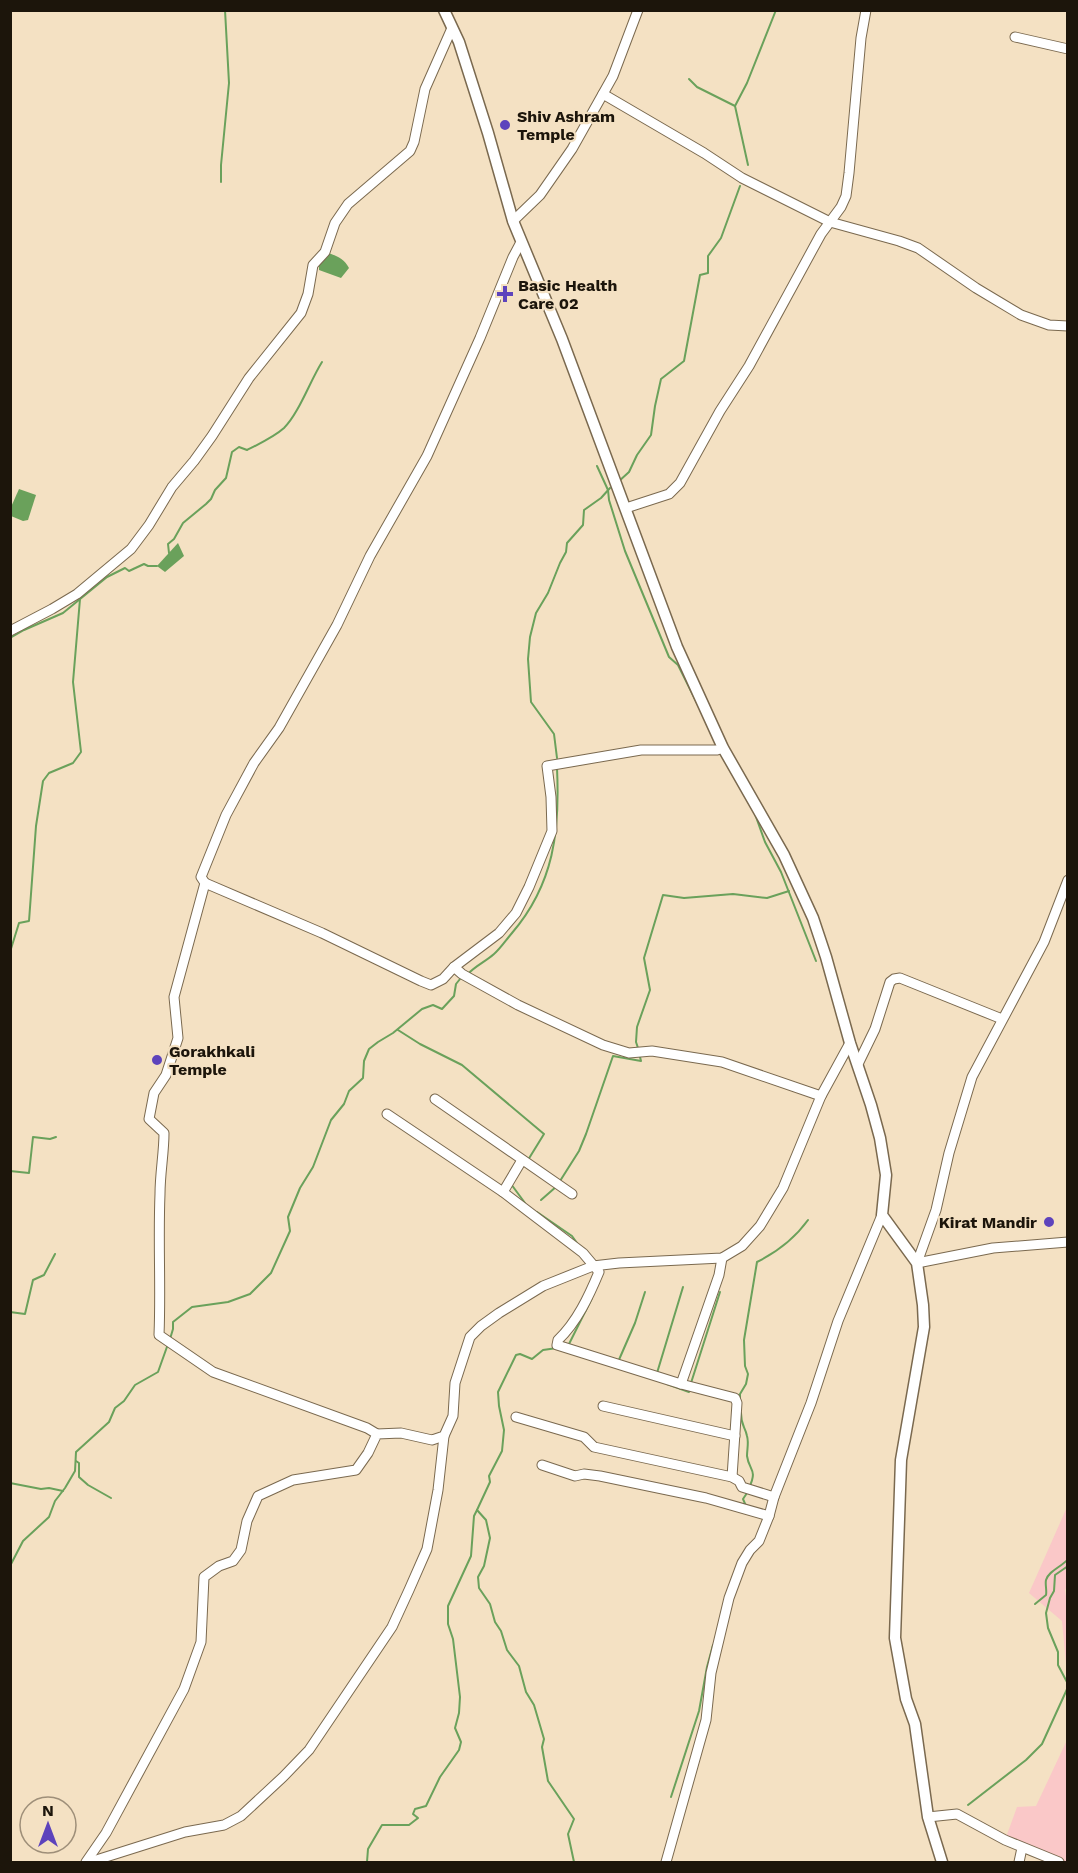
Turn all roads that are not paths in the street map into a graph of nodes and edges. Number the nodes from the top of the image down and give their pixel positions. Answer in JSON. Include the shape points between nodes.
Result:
{"nodes":[{"id":1,"x":444,"y":10,"type":"edge"},
{"id":2,"x":638,"y":10,"type":"edge"},
{"id":3,"x":866,"y":10,"type":"edge"},
{"id":4,"x":452,"y":28,"type":"junction"},
{"id":5,"x":1015,"y":37,"type":"dead end"},
{"id":6,"x":1068,"y":49,"type":"edge"},
{"id":7,"x":603,"y":94,"type":"junction"},
{"id":8,"x":513,"y":221,"type":"junction"},
{"id":9,"x":830,"y":222,"type":"junction"},
{"id":10,"x":521,"y":242,"type":"junction"},
{"id":11,"x":1068,"y":326,"type":"edge"},
{"id":12,"x":626,"y":508,"type":"junction"},
{"id":13,"x":10,"y":631,"type":"edge"},
{"id":14,"x":723,"y":748,"type":"junction"},
{"id":15,"x":1068,"y":880,"type":"edge"},
{"id":16,"x":205,"y":883,"type":"junction"},
{"id":17,"x":454,"y":967,"type":"junction"},
{"id":18,"x":1002,"y":1019,"type":"junction"},
{"id":19,"x":850,"y":1043,"type":"junction"},
{"id":20,"x":858,"y":1064,"type":"junction"},
{"id":21,"x":821,"y":1096,"type":"junction"},
{"id":22,"x":435,"y":1099,"type":"dead end"},
{"id":23,"x":387,"y":1114,"type":"dead end"},
{"id":24,"x":522,"y":1160,"type":"junction"},
{"id":25,"x":503,"y":1192,"type":"junction"},
{"id":26,"x":572,"y":1194,"type":"dead end"},
{"id":27,"x":882,"y":1215,"type":"junction"},
{"id":28,"x":1068,"y":1242,"type":"edge"},
{"id":29,"x":722,"y":1258,"type":"junction"},
{"id":30,"x":917,"y":1263,"type":"junction"},
{"id":31,"x":593,"y":1266,"type":"junction"},
{"id":32,"x":681,"y":1384,"type":"junction"},
{"id":33,"x":603,"y":1406,"type":"dead end"},
{"id":34,"x":516,"y":1417,"type":"dead end"},
{"id":35,"x":377,"y":1434,"type":"junction"},
{"id":36,"x":444,"y":1436,"type":"junction"},
{"id":37,"x":735,"y":1436,"type":"junction"},
{"id":38,"x":542,"y":1465,"type":"dead end"},
{"id":39,"x":732,"y":1477,"type":"junction"},
{"id":40,"x":774,"y":1497,"type":"junction"},
{"id":41,"x":769,"y":1516,"type":"junction"},
{"id":42,"x":927,"y":1816,"type":"junction"},
{"id":43,"x":1022,"y":1848,"type":"junction"},
{"id":44,"x":88,"y":1863,"type":"edge"},
{"id":45,"x":666,"y":1863,"type":"edge"},
{"id":46,"x":942,"y":1863,"type":"edge"},
{"id":47,"x":1019,"y":1863,"type":"edge"},
{"id":48,"x":1059,"y":1863,"type":"edge"}],
"edges":[{"from":1,"to":4,"type":"street"},
{"from":2,"to":7,"type":"street"},
{"from":3,"to":9,"type":"street","via":[[846,196]]},
{"from":4,"to":8,"type":"street"},
{"from":4,"to":13,"type":"street","via":[[425,89],[410,152],[348,204],[335,224],[325,252],[313,265],[301,313],[249,378],[149,525],[131,549],[76,594]]},
{"from":5,"to":6,"type":"street"},
{"from":7,"to":8,"type":"street","via":[[540,195]]},
{"from":7,"to":9,"type":"street","via":[[742,178]]},
{"from":8,"to":10,"type":"street"},
{"from":9,"to":11,"type":"street","via":[[918,248],[1021,315],[1049,325]]},
{"from":9,"to":12,"type":"street","via":[[680,483],[669,494]]},
{"from":10,"to":12,"type":"street"},
{"from":10,"to":16,"type":"street","via":[[427,456],[279,728],[254,763],[226,815],[201,877]]},
{"from":12,"to":14,"type":"street","via":[[677,647]]},
{"from":14,"to":17,"type":"street","via":[[641,750],[547,766],[552,831],[530,888],[499,933]]},
{"from":14,"to":19,"type":"street","via":[[784,855],[813,918]]},
{"from":15,"to":18,"type":"street","via":[[1044,942]]},
{"from":16,"to":17,"type":"street","via":[[431,985]]},
{"from":16,"to":35,"type":"street","via":[[174,997],[178,1038],[166,1076],[154,1093],[149,1119],[164,1133],[159,1335],[213,1372]]},
{"from":17,"to":21,"type":"street","via":[[518,1005],[603,1045],[629,1053],[652,1052],[722,1062]]},
{"from":18,"to":20,"type":"street","via":[[900,978],[894,979]]},
{"from":18,"to":30,"type":"street","via":[[972,1077],[936,1210]]},
{"from":19,"to":20,"type":"street"},
{"from":19,"to":21,"type":"street"},
{"from":20,"to":27,"type":"street","via":[[877,1127],[886,1175]]},
{"from":21,"to":29,"type":"street","via":[[783,1188],[760,1226],[742,1246]]},
{"from":22,"to":24,"type":"street"},
{"from":23,"to":25,"type":"street"},
{"from":24,"to":25,"type":"street"},
{"from":24,"to":26,"type":"street"},
{"from":25,"to":31,"type":"street","via":[[583,1253]]},
{"from":27,"to":30,"type":"street"},
{"from":27,"to":40,"type":"street","via":[[838,1321],[812,1403]]},
{"from":28,"to":30,"type":"street","via":[[993,1248]]},
{"from":29,"to":31,"type":"street"},
{"from":29,"to":32,"type":"street"},
{"from":30,"to":42,"type":"street","via":[[924,1327],[901,1460],[895,1638],[915,1725]]},
{"from":31,"to":32,"type":"street","via":[[599,1272],[596,1281],[557,1345]]},
{"from":31,"to":36,"type":"street","via":[[543,1286],[499,1313],[470,1337],[455,1383],[453,1416]]},
{"from":32,"to":37,"type":"street","via":[[735,1398]]},
{"from":33,"to":37,"type":"street"},
{"from":34,"to":39,"type":"street","via":[[584,1437],[594,1448]]},
{"from":35,"to":36,"type":"street","via":[[401,1433],[432,1440]]},
{"from":35,"to":44,"type":"street","via":[[356,1470],[293,1480],[258,1496],[241,1550],[233,1561],[204,1576],[201,1642],[184,1689]]},
{"from":36,"to":44,"type":"street","via":[[427,1549],[418,1570],[392,1627],[309,1750],[241,1816],[224,1825],[185,1832]]},
{"from":37,"to":39,"type":"street"},
{"from":38,"to":41,"type":"street","via":[[575,1476],[600,1476],[706,1498]]},
{"from":39,"to":40,"type":"street","via":[[742,1487]]},
{"from":40,"to":41,"type":"street"},
{"from":41,"to":45,"type":"street","via":[[759,1541],[742,1563],[729,1598],[711,1673],[706,1720]]},
{"from":42,"to":43,"type":"street","via":[[957,1814]]},
{"from":42,"to":46,"type":"street"},
{"from":43,"to":47,"type":"street"},
{"from":43,"to":48,"type":"street"}]}
